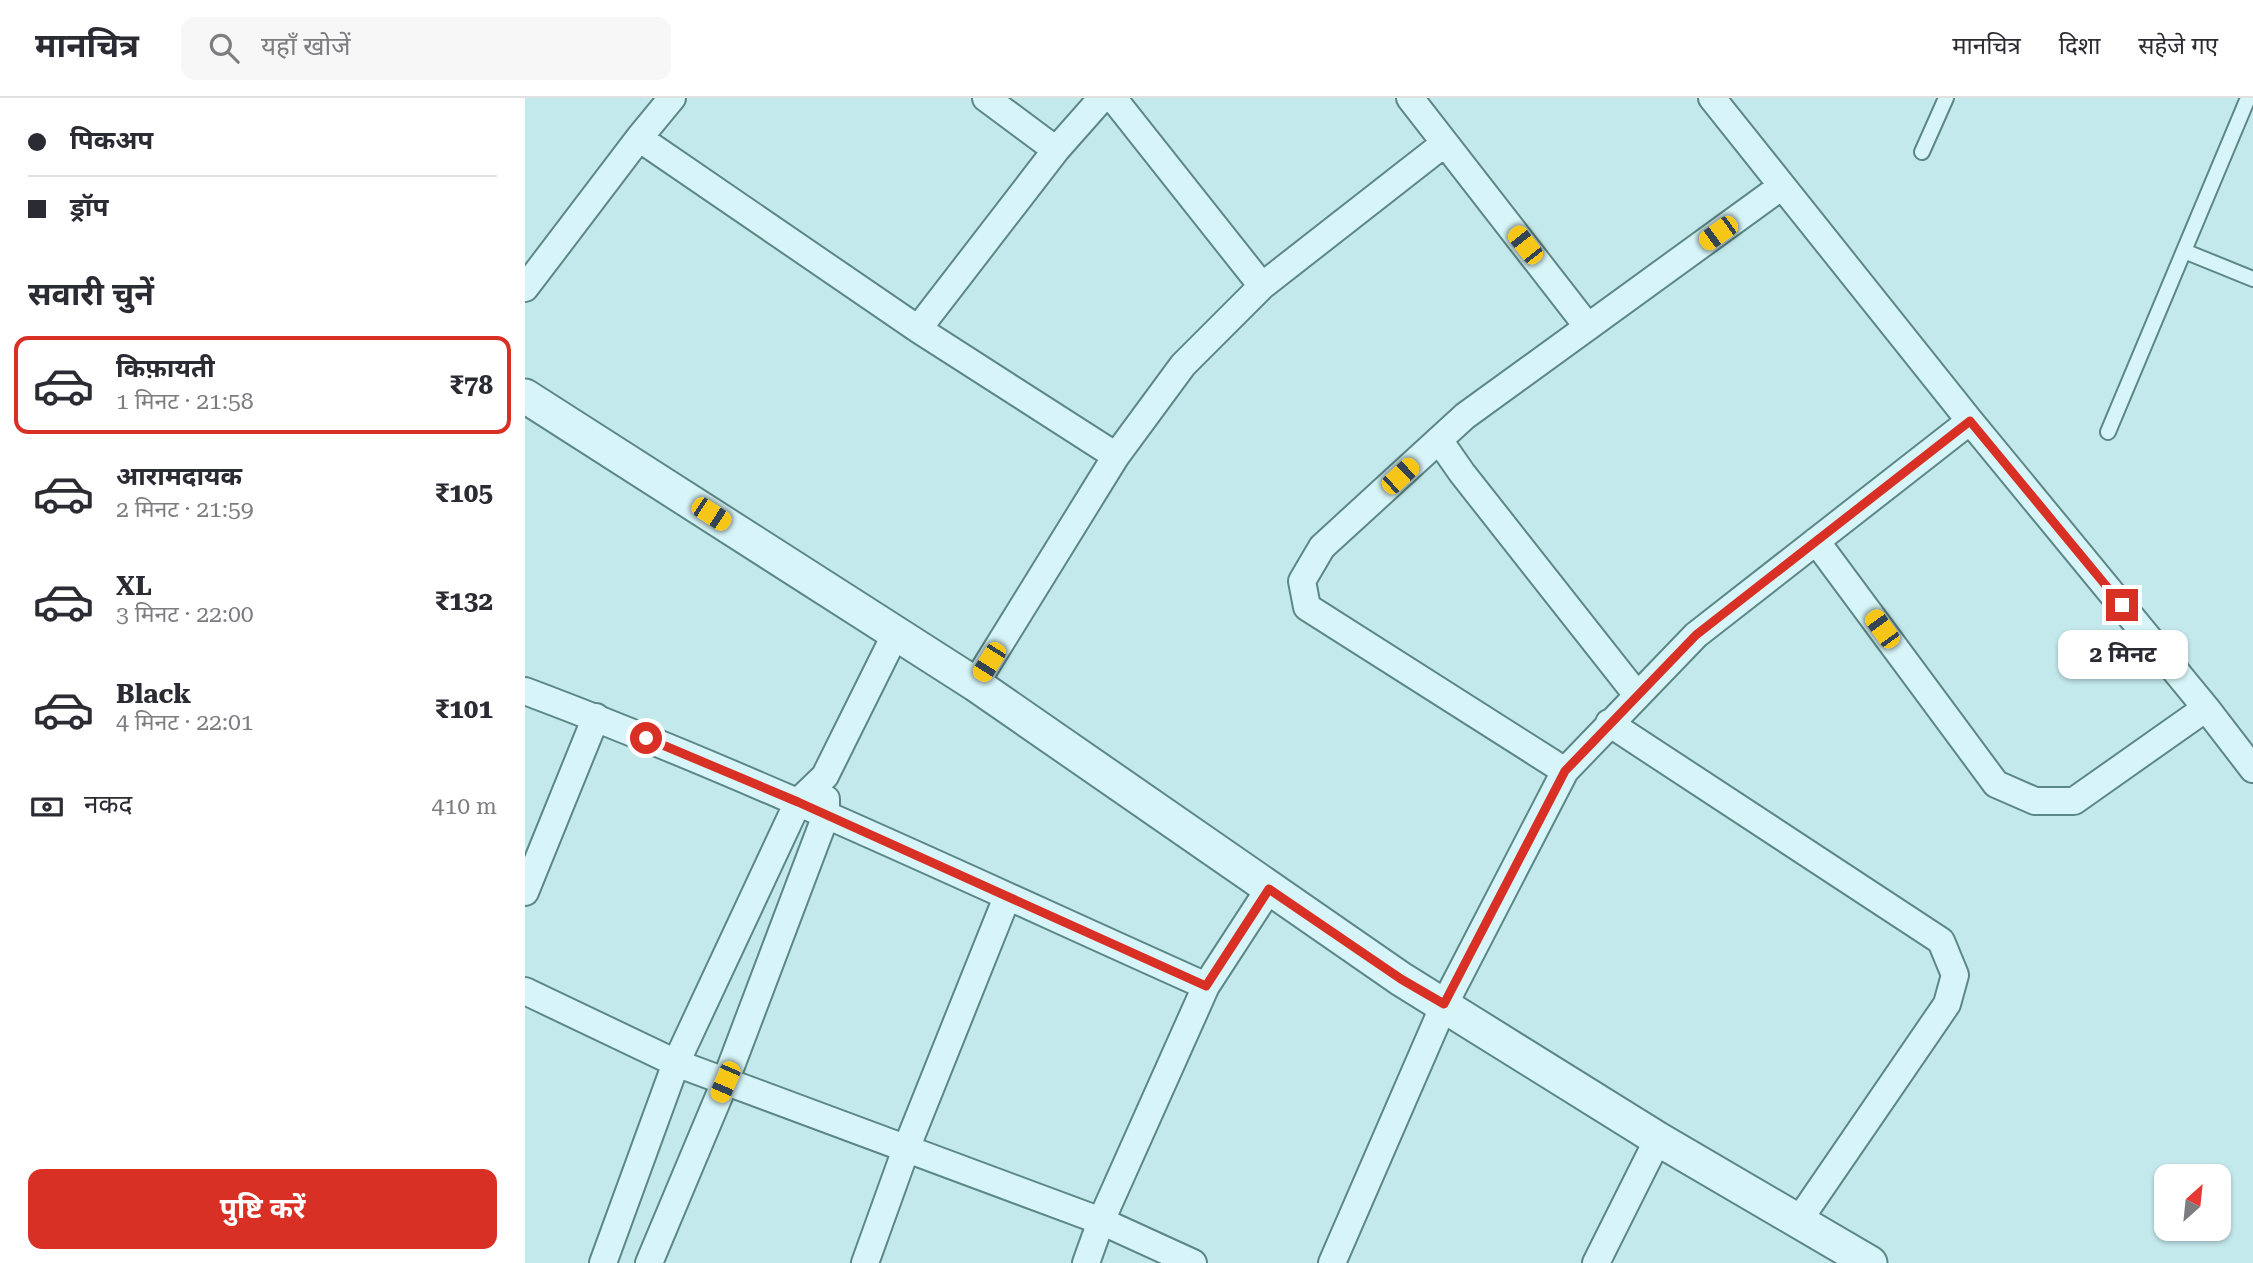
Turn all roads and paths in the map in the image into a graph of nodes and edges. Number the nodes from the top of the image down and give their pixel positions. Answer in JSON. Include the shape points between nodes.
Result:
{"nodes":[{"id":1,"x":672,"y":98,"type":"edge"},
{"id":2,"x":986,"y":98,"type":"edge"},
{"id":3,"x":1102,"y":98,"type":"edge"},
{"id":4,"x":1113,"y":98,"type":"edge"},
{"id":5,"x":1410,"y":98,"type":"edge"},
{"id":6,"x":1712,"y":98,"type":"edge"},
{"id":7,"x":1946,"y":98,"type":"edge"},
{"id":8,"x":2248,"y":98,"type":"edge"},
{"id":9,"x":639,"y":138,"type":"junction"},
{"id":10,"x":1445,"y":143,"type":"junction"},
{"id":11,"x":1056,"y":150,"type":"junction"},
{"id":12,"x":1922,"y":152,"type":"dead end"},
{"id":13,"x":1782,"y":186,"type":"junction"},
{"id":14,"x":2184,"y":251,"type":"junction"},
{"id":15,"x":2253,"y":279,"type":"edge"},
{"id":16,"x":1262,"y":286,"type":"junction"},
{"id":17,"x":525,"y":288,"type":"edge"},
{"id":18,"x":1588,"y":327,"type":"junction"},
{"id":19,"x":918,"y":329,"type":"junction"},
{"id":20,"x":525,"y":396,"type":"edge"},
{"id":21,"x":1970,"y":421,"type":"junction"},
{"id":22,"x":2108,"y":432,"type":"dead end"},
{"id":23,"x":1439,"y":440,"type":"junction"},
{"id":24,"x":1116,"y":456,"type":"junction"},
{"id":25,"x":1817,"y":541,"type":"junction"},
{"id":26,"x":896,"y":633,"type":"junction"},
{"id":27,"x":975,"y":684,"type":"junction"},
{"id":28,"x":525,"y":691,"type":"edge"},
{"id":29,"x":1637,"y":695,"type":"junction"},
{"id":30,"x":2206,"y":708,"type":"junction"},
{"id":31,"x":596,"y":717,"type":"junction"},
{"id":32,"x":1609,"y":723,"type":"junction"},
{"id":33,"x":2253,"y":769,"type":"edge"},
{"id":34,"x":1565,"y":771,"type":"junction"},
{"id":35,"x":825,"y":776,"type":"junction"},
{"id":36,"x":798,"y":802,"type":"junction"},
{"id":37,"x":826,"y":815,"type":"junction"},
{"id":38,"x":1269,"y":889,"type":"junction"},
{"id":39,"x":525,"y":892,"type":"edge"},
{"id":40,"x":1007,"y":897,"type":"junction"},
{"id":41,"x":1206,"y":986,"type":"junction"},
{"id":42,"x":525,"y":991,"type":"edge"},
{"id":43,"x":1444,"y":1004,"type":"junction"},
{"id":44,"x":676,"y":1063,"type":"junction"},
{"id":45,"x":725,"y":1082,"type":"junction"},
{"id":46,"x":1658,"y":1139,"type":"junction"},
{"id":47,"x":906,"y":1149,"type":"junction"},
{"id":48,"x":1799,"y":1220,"type":"junction"},
{"id":49,"x":1101,"y":1221,"type":"junction"},
{"id":50,"x":603,"y":1263,"type":"edge"},
{"id":51,"x":649,"y":1263,"type":"edge"},
{"id":52,"x":865,"y":1263,"type":"edge"},
{"id":53,"x":1086,"y":1263,"type":"edge"},
{"id":54,"x":1193,"y":1263,"type":"edge"},
{"id":55,"x":1332,"y":1263,"type":"edge"},
{"id":56,"x":1596,"y":1263,"type":"edge"},
{"id":57,"x":1870,"y":1263,"type":"edge"}],
"edges":[{"from":1,"to":9,"type":"street"},
{"from":2,"to":11,"type":"street"},
{"from":3,"to":11,"type":"street"},
{"from":4,"to":16,"type":"street"},
{"from":5,"to":10,"type":"street"},
{"from":6,"to":13,"type":"street"},
{"from":7,"to":12,"type":"lane"},
{"from":8,"to":14,"type":"lane"},
{"from":9,"to":17,"type":"street"},
{"from":9,"to":19,"type":"street"},
{"from":10,"to":16,"type":"street"},
{"from":10,"to":18,"type":"street"},
{"from":11,"to":19,"type":"street"},
{"from":13,"to":18,"type":"street"},
{"from":13,"to":21,"type":"street"},
{"from":14,"to":15,"type":"lane"},
{"from":14,"to":22,"type":"lane"},
{"from":16,"to":24,"type":"street","via":[[1183,365]]},
{"from":18,"to":23,"type":"street"},
{"from":19,"to":24,"type":"street"},
{"from":20,"to":26,"type":"street"},
{"from":21,"to":25,"type":"street"},
{"from":21,"to":30,"type":"street"},
{"from":23,"to":29,"type":"street"},
{"from":23,"to":34,"type":"street","via":[[1322,547],[1302,581],[1307,607]]},
{"from":24,"to":27,"type":"street"},
{"from":25,"to":29,"type":"street","via":[[1696,635]]},
{"from":25,"to":30,"type":"street","via":[[1996,784],[2035,802],[2074,801]]},
{"from":26,"to":27,"type":"street"},
{"from":26,"to":35,"type":"street"},
{"from":27,"to":38,"type":"street"},
{"from":28,"to":31,"type":"street"},
{"from":29,"to":32,"type":"street"},
{"from":30,"to":33,"type":"street"},
{"from":31,"to":36,"type":"street"},
{"from":31,"to":39,"type":"street"},
{"from":32,"to":34,"type":"street"},
{"from":32,"to":48,"type":"street","via":[[1941,941],[1955,975],[1947,1004]]},
{"from":34,"to":43,"type":"street"},
{"from":35,"to":36,"type":"street"},
{"from":35,"to":37,"type":"street"},
{"from":36,"to":37,"type":"street"},
{"from":36,"to":44,"type":"street"},
{"from":37,"to":40,"type":"street"},
{"from":37,"to":45,"type":"street"},
{"from":38,"to":41,"type":"street"},
{"from":38,"to":43,"type":"street"},
{"from":40,"to":41,"type":"street"},
{"from":40,"to":47,"type":"street"},
{"from":41,"to":49,"type":"street"},
{"from":42,"to":44,"type":"street"},
{"from":43,"to":46,"type":"street"},
{"from":43,"to":55,"type":"street"},
{"from":44,"to":45,"type":"street"},
{"from":44,"to":50,"type":"street"},
{"from":45,"to":47,"type":"street"},
{"from":45,"to":51,"type":"street"},
{"from":46,"to":48,"type":"street"},
{"from":46,"to":56,"type":"street"},
{"from":47,"to":49,"type":"street"},
{"from":47,"to":52,"type":"street"},
{"from":48,"to":57,"type":"street"},
{"from":49,"to":53,"type":"street"},
{"from":49,"to":54,"type":"street"}]}
